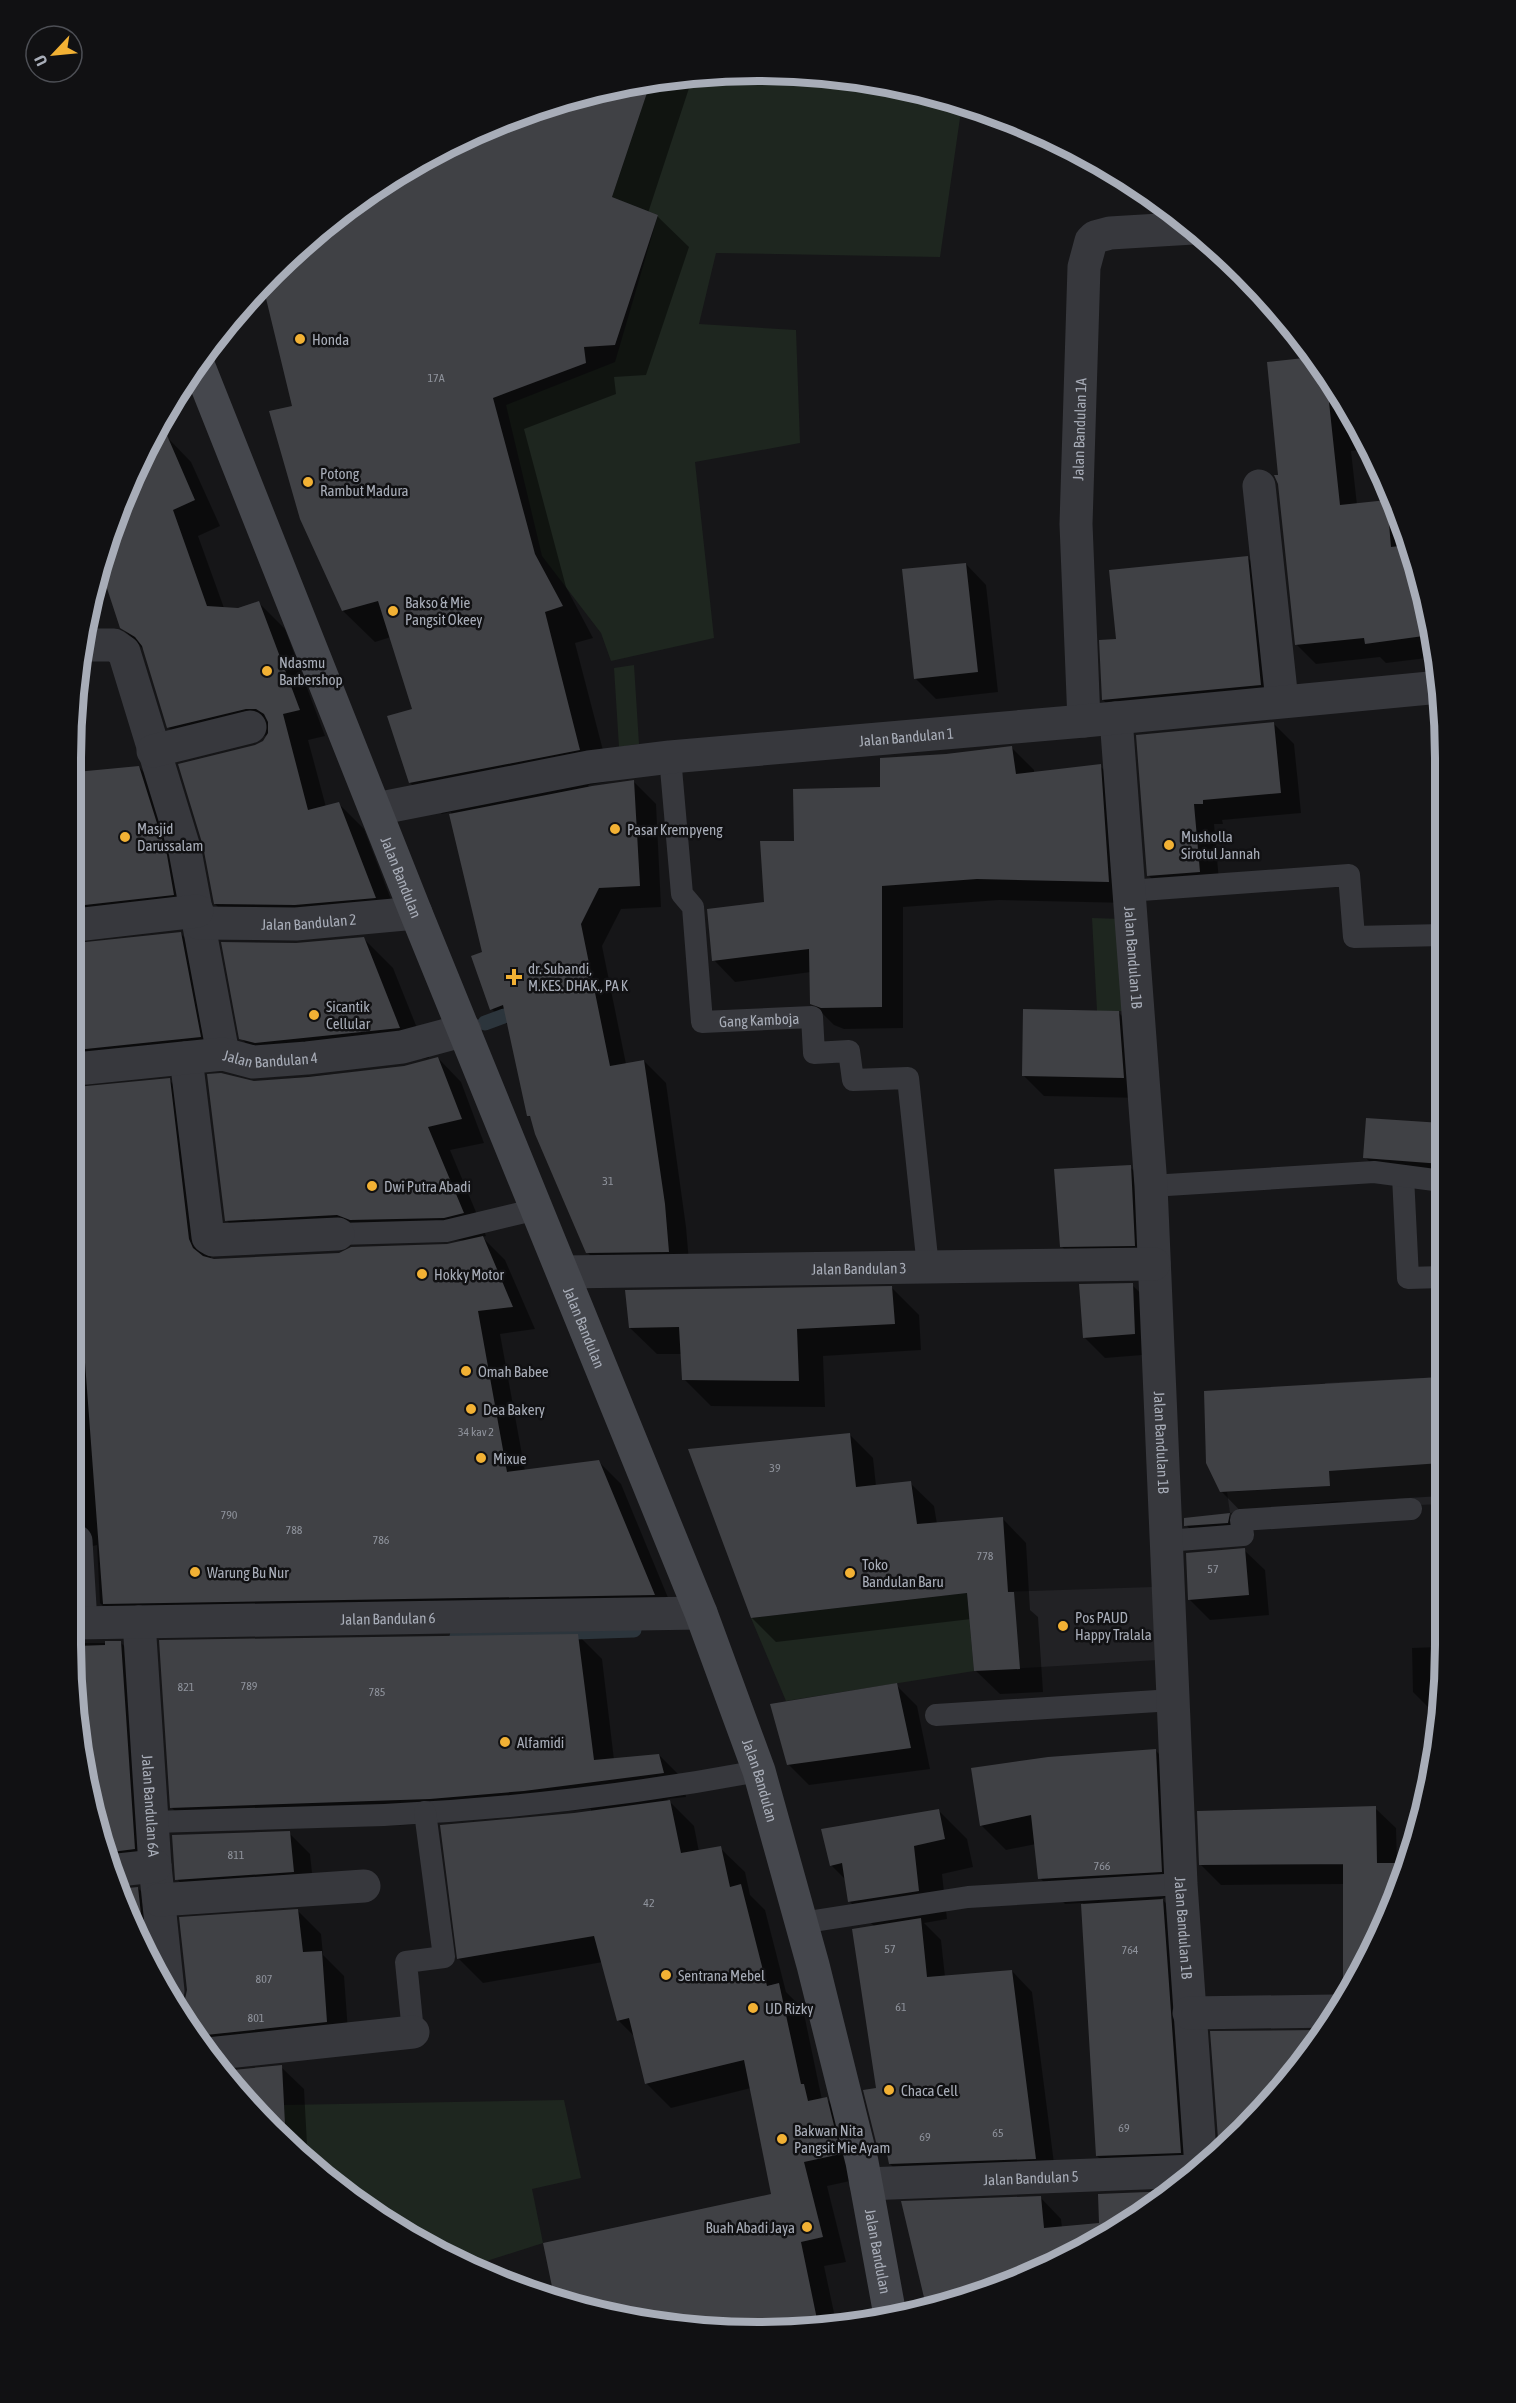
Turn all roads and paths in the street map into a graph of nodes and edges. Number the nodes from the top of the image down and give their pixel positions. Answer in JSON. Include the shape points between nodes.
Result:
{"nodes":[{"id":1,"x":1179,"y":229,"type":"edge"},
{"id":2,"x":202,"y":373,"type":"edge"},
{"id":3,"x":1259,"y":486,"type":"dead end"},
{"id":4,"x":91,"y":645,"type":"edge"},
{"id":5,"x":1431,"y":688,"type":"edge"},
{"id":6,"x":1282,"y":701,"type":"junction"},
{"id":7,"x":1100,"y":720,"type":"junction"},
{"id":8,"x":250,"y":727,"type":"dead end"},
{"id":9,"x":153,"y":751,"type":"junction"},
{"id":10,"x":670,"y":757,"type":"junction"},
{"id":11,"x":376,"y":809,"type":"junction"},
{"id":12,"x":1128,"y":891,"type":"junction"},
{"id":13,"x":416,"y":912,"type":"junction"},
{"id":14,"x":198,"y":917,"type":"junction"},
{"id":15,"x":81,"y":925,"type":"edge"},
{"id":16,"x":1435,"y":935,"type":"edge"},
{"id":17,"x":465,"y":1030,"type":"junction"},
{"id":18,"x":223,"y":1054,"type":"junction"},
{"id":19,"x":186,"y":1058,"type":"junction"},
{"id":20,"x":81,"y":1068,"type":"edge"},
{"id":21,"x":1403,"y":1176,"type":"junction"},
{"id":22,"x":1435,"y":1180,"type":"edge"},
{"id":23,"x":1151,"y":1186,"type":"junction"},
{"id":24,"x":537,"y":1209,"type":"junction"},
{"id":25,"x":338,"y":1234,"type":"joint"},
{"id":26,"x":1154,"y":1264,"type":"junction"},
{"id":27,"x":928,"y":1267,"type":"junction"},
{"id":28,"x":563,"y":1272,"type":"junction"},
{"id":29,"x":1435,"y":1277,"type":"edge"},
{"id":30,"x":1411,"y":1509,"type":"dead end"},
{"id":31,"x":1166,"y":1541,"type":"junction"},
{"id":32,"x":701,"y":1613,"type":"junction"},
{"id":33,"x":139,"y":1622,"type":"junction"},
{"id":34,"x":81,"y":1623,"type":"edge"},
{"id":35,"x":1173,"y":1700,"type":"junction"},
{"id":36,"x":936,"y":1715,"type":"dead end"},
{"id":37,"x":759,"y":1771,"type":"junction"},
{"id":38,"x":425,"y":1812,"type":"junction"},
{"id":39,"x":153,"y":1821,"type":"junction"},
{"id":40,"x":155,"y":1866,"type":"junction"},
{"id":41,"x":120,"y":1870,"type":"edge"},
{"id":42,"x":1181,"y":1884,"type":"junction"},
{"id":43,"x":364,"y":1886,"type":"dead end"},
{"id":44,"x":159,"y":1900,"type":"junction"},
{"id":45,"x":801,"y":1923,"type":"junction"},
{"id":46,"x":166,"y":1973,"type":"edge"},
{"id":47,"x":1327,"y":2011,"type":"edge"},
{"id":48,"x":1189,"y":2013,"type":"junction"},
{"id":49,"x":413,"y":2032,"type":"joint"},
{"id":50,"x":218,"y":2053,"type":"edge"},
{"id":51,"x":1200,"y":2157,"type":"edge"},
{"id":52,"x":1183,"y":2171,"type":"edge"},
{"id":53,"x":866,"y":2184,"type":"junction"},
{"id":54,"x":889,"y":2309,"type":"edge"}],
"edges":[{"from":1,"to":7,"type":"street","name":"Jalan Bandulan 1A","via":[[1110,232],[1095,237],[1084,267],[1076,524]]},
{"from":2,"to":11,"type":"main road","name":"Jalan Bandulan"},
{"from":3,"to":6,"type":"street"},
{"from":4,"to":9,"type":"street","via":[[114,645],[124,652]]},
{"from":5,"to":6,"type":"street","name":"Jalan Bandulan 1"},
{"from":6,"to":7,"type":"street","name":"Jalan Bandulan 1"},
{"from":7,"to":10,"type":"street","name":"Jalan Bandulan 1"},
{"from":7,"to":12,"type":"street","name":"Jalan Bandulan 1B"},
{"from":8,"to":9,"type":"street"},
{"from":9,"to":14,"type":"street","via":[[185,851]]},
{"from":10,"to":11,"type":"street","name":"Jalan Bandulan 1","via":[[589,767]]},
{"from":10,"to":27,"type":"lane","name":"Gang Kamboja","via":[[682,894],[693,907],[702,1022],[812,1017],[814,1053],[849,1051],[853,1080],[908,1078]]},
{"from":11,"to":13,"type":"main road","name":"Jalan Bandulan"},
{"from":12,"to":16,"type":"lane","via":[[1350,875],[1354,937]]},
{"from":12,"to":23,"type":"street","name":"Jalan Bandulan 1B"},
{"from":13,"to":14,"type":"street","name":"Jalan Bandulan 2","via":[[297,924]]},
{"from":13,"to":17,"type":"main road","name":"Jalan Bandulan"},
{"from":14,"to":15,"type":"street","name":"Jalan Bandulan 2"},
{"from":14,"to":18,"type":"street"},
{"from":17,"to":18,"type":"street","name":"Jalan Bandulan 4","via":[[402,1047],[308,1058],[253,1062]]},
{"from":17,"to":24,"type":"main road","name":"Jalan Bandulan"},
{"from":18,"to":19,"type":"street","name":"Jalan Bandulan 4"},
{"from":19,"to":20,"type":"street","name":"Jalan Bandulan 4"},
{"from":19,"to":25,"type":"street","via":[[208,1237],[213,1240]]},
{"from":21,"to":22,"type":"lane"},
{"from":21,"to":23,"type":"lane","via":[[1374,1172]]},
{"from":21,"to":29,"type":"lane","via":[[1408,1278]]},
{"from":23,"to":26,"type":"street","name":"Jalan Bandulan 1B"},
{"from":24,"to":25,"type":"lane","via":[[446,1231]]},
{"from":24,"to":28,"type":"main road","name":"Jalan Bandulan"},
{"from":26,"to":27,"type":"street","name":"Jalan Bandulan 3"},
{"from":26,"to":31,"type":"street","name":"Jalan Bandulan 1B"},
{"from":27,"to":28,"type":"street","name":"Jalan Bandulan 3"},
{"from":28,"to":32,"type":"main road","name":"Jalan Bandulan"},
{"from":30,"to":31,"type":"lane","via":[[1241,1520],[1243,1535]]},
{"from":31,"to":35,"type":"street","name":"Jalan Bandulan 1B"},
{"from":32,"to":33,"type":"street","name":"Jalan Bandulan 6"},
{"from":32,"to":37,"type":"main road","name":"Jalan Bandulan"},
{"from":33,"to":34,"type":"street","name":"Jalan Bandulan 6"},
{"from":33,"to":39,"type":"street","name":"Jalan Bandulan 6A"},
{"from":35,"to":36,"type":"lane"},
{"from":35,"to":42,"type":"street","name":"Jalan Bandulan 1B"},
{"from":37,"to":38,"type":"lane","via":[[529,1803]]},
{"from":37,"to":45,"type":"main road","name":"Jalan Bandulan"},
{"from":38,"to":39,"type":"lane"},
{"from":38,"to":49,"type":"lane","via":[[444,1957],[406,1962]]},
{"from":39,"to":40,"type":"street","name":"Jalan Bandulan 6A"},
{"from":40,"to":41,"type":"street"},
{"from":40,"to":44,"type":"street","name":"Jalan Bandulan 6A"},
{"from":42,"to":45,"type":"lane","via":[[968,1897]]},
{"from":42,"to":48,"type":"street","name":"Jalan Bandulan 1B"},
{"from":43,"to":44,"type":"street"},
{"from":44,"to":46,"type":"street","name":"Jalan Bandulan 6A"},
{"from":45,"to":53,"type":"main road","name":"Jalan Bandulan"},
{"from":47,"to":48,"type":"street"},
{"from":48,"to":51,"type":"street","name":"Jalan Bandulan 1B"},
{"from":49,"to":50,"type":"street"},
{"from":52,"to":53,"type":"street","name":"Jalan Bandulan 5"},
{"from":53,"to":54,"type":"main road","name":"Jalan Bandulan"}]}
